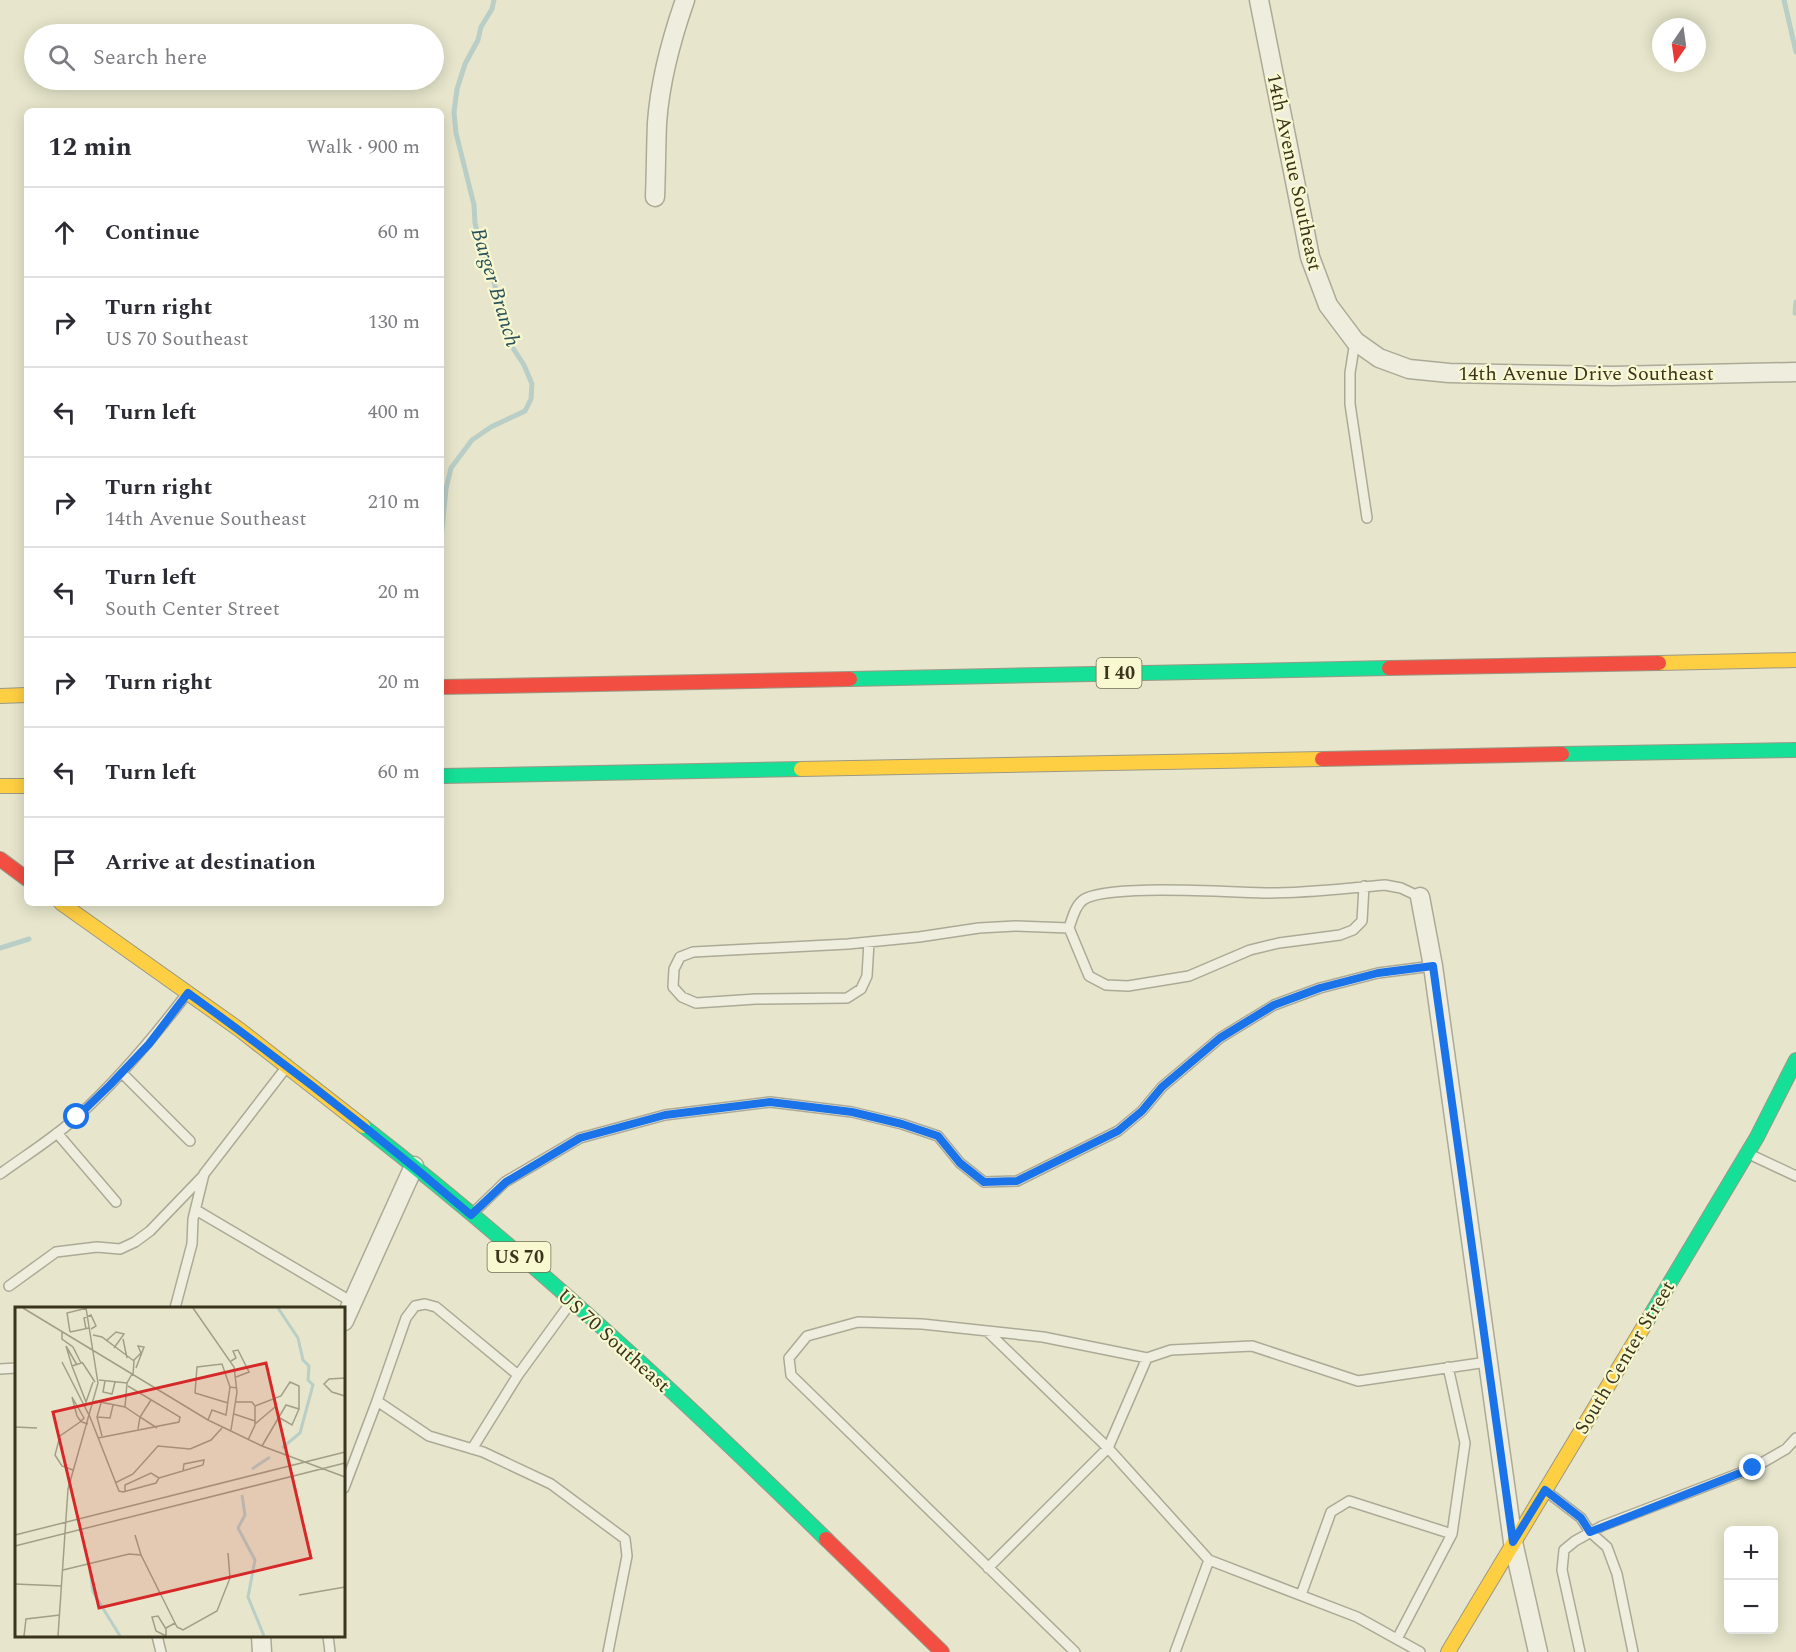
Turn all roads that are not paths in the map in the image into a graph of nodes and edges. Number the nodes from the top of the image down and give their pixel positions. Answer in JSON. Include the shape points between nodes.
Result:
{"nodes":[{"id":1,"x":685,"y":0,"type":"edge"},
{"id":2,"x":1259,"y":0,"type":"edge"},
{"id":3,"x":655,"y":197,"type":"dead end"},
{"id":4,"x":1355,"y":341,"type":"junction"},
{"id":5,"x":1379,"y":358,"type":"joint"},
{"id":6,"x":1796,"y":372,"type":"edge"},
{"id":7,"x":1367,"y":518,"type":"dead end"},
{"id":8,"x":1796,"y":660,"type":"edge"},
{"id":9,"x":444,"y":687,"type":"edge"},
{"id":10,"x":24,"y":695,"type":"edge"},
{"id":11,"x":0,"y":696,"type":"edge"},
{"id":12,"x":1796,"y":750,"type":"edge"},
{"id":13,"x":444,"y":776,"type":"edge"},
{"id":14,"x":0,"y":786,"type":"edge"},
{"id":15,"x":23,"y":786,"type":"edge"},
{"id":16,"x":0,"y":859,"type":"edge"},
{"id":17,"x":24,"y":877,"type":"edge"},
{"id":18,"x":1364,"y":886,"type":"junction"},
{"id":19,"x":1420,"y":897,"type":"joint"},
{"id":20,"x":65,"y":906,"type":"edge"},
{"id":21,"x":1069,"y":928,"type":"junction"},
{"id":22,"x":869,"y":942,"type":"junction"},
{"id":23,"x":1433,"y":966,"type":"junction"},
{"id":24,"x":188,"y":993,"type":"junction"},
{"id":25,"x":1796,"y":1060,"type":"edge"},
{"id":26,"x":286,"y":1067,"type":"junction"},
{"id":27,"x":122,"y":1073,"type":"junction"},
{"id":28,"x":57,"y":1133,"type":"junction"},
{"id":29,"x":190,"y":1142,"type":"dead end"},
{"id":30,"x":1747,"y":1153,"type":"junction"},
{"id":31,"x":414,"y":1166,"type":"junction"},
{"id":32,"x":0,"y":1174,"type":"edge"},
{"id":33,"x":204,"y":1174,"type":"junction"},
{"id":34,"x":1796,"y":1176,"type":"edge"},
{"id":35,"x":116,"y":1202,"type":"dead end"},
{"id":36,"x":196,"y":1210,"type":"junction"},
{"id":37,"x":471,"y":1215,"type":"junction"},
{"id":38,"x":9,"y":1286,"type":"dead end"},
{"id":39,"x":352,"y":1302,"type":"junction"},
{"id":40,"x":572,"y":1302,"type":"junction"},
{"id":41,"x":175,"y":1307,"type":"edge"},
{"id":42,"x":345,"y":1319,"type":"edge"},
{"id":43,"x":987,"y":1331,"type":"junction"},
{"id":44,"x":1147,"y":1358,"type":"junction"},
{"id":45,"x":1487,"y":1362,"type":"junction"},
{"id":46,"x":15,"y":1368,"type":"edge"},
{"id":47,"x":1448,"y":1368,"type":"junction"},
{"id":48,"x":0,"y":1369,"type":"edge"},
{"id":49,"x":518,"y":1375,"type":"junction"},
{"id":50,"x":377,"y":1401,"type":"junction"},
{"id":51,"x":1796,"y":1438,"type":"edge"},
{"id":52,"x":1108,"y":1448,"type":"junction"},
{"id":53,"x":472,"y":1449,"type":"junction"},
{"id":54,"x":345,"y":1485,"type":"edge"},
{"id":55,"x":1545,"y":1490,"type":"junction"},
{"id":56,"x":1590,"y":1532,"type":"junction"},
{"id":57,"x":1452,"y":1534,"type":"junction"},
{"id":58,"x":1513,"y":1542,"type":"junction"},
{"id":59,"x":1209,"y":1560,"type":"junction"},
{"id":60,"x":988,"y":1568,"type":"junction"},
{"id":61,"x":1301,"y":1595,"type":"junction"},
{"id":62,"x":157,"y":1637,"type":"edge"},
{"id":63,"x":261,"y":1637,"type":"edge"},
{"id":64,"x":328,"y":1637,"type":"edge"},
{"id":65,"x":1397,"y":1639,"type":"junction"},
{"id":66,"x":161,"y":1652,"type":"edge"},
{"id":67,"x":262,"y":1652,"type":"edge"},
{"id":68,"x":330,"y":1652,"type":"edge"},
{"id":69,"x":608,"y":1652,"type":"edge"},
{"id":70,"x":942,"y":1652,"type":"edge"},
{"id":71,"x":1075,"y":1652,"type":"edge"},
{"id":72,"x":1174,"y":1652,"type":"edge"},
{"id":73,"x":1420,"y":1652,"type":"edge"},
{"id":74,"x":1448,"y":1652,"type":"edge"},
{"id":75,"x":1538,"y":1652,"type":"edge"},
{"id":76,"x":1580,"y":1652,"type":"edge"},
{"id":77,"x":1633,"y":1652,"type":"edge"}],
"edges":[{"from":1,"to":3,"type":"street","via":[[663,78],[657,122]]},
{"from":2,"to":4,"type":"street","name":"14th Avenue Southeast","via":[[1310,257],[1328,305]]},
{"from":4,"to":5,"type":"street","name":"14th Avenue Southeast"},
{"from":4,"to":7,"type":"lane","via":[[1350,404]]},
{"from":5,"to":6,"type":"street","name":"14th Avenue Drive Southeast","via":[[1409,369],[1449,373],[1612,376]]},
{"from":8,"to":9,"type":"main road","number":"I 40"},
{"from":10,"to":11,"type":"main road"},
{"from":12,"to":13,"type":"main road"},
{"from":14,"to":15,"type":"main road"},
{"from":16,"to":17,"type":"main road"},
{"from":18,"to":19,"type":"lane","via":[[1401,888]]},
{"from":18,"to":21,"type":"lane","via":[[1272,893],[1108,892],[1083,900]]},
{"from":18,"to":21,"type":"lane","via":[[1362,921],[1353,930],[1250,950],[1189,976],[1128,986],[1106,985],[1089,976]]},
{"from":19,"to":23,"type":"street"},
{"from":20,"to":24,"type":"main road","name":"US 70 Southeast","number":"US 70"},
{"from":21,"to":22,"type":"lane","via":[[1015,926]]},
{"from":22,"to":22,"type":"lane","via":[[693,952],[680,957],[673,987],[682,997],[696,1003],[848,998],[861,989],[867,976]]},
{"from":23,"to":37,"type":"lane","via":[[1378,973],[1274,1005],[1220,1038],[1118,1131],[1017,1181],[984,1182],[960,1163],[938,1136],[902,1124],[852,1112],[770,1102],[665,1115],[580,1138],[506,1182]]},
{"from":23,"to":45,"type":"street"},
{"from":24,"to":26,"type":"main road","name":"US 70 Southeast","number":"US 70"},
{"from":24,"to":27,"type":"lane"},
{"from":25,"to":30,"type":"main road","name":"South Center Street"},
{"from":26,"to":31,"type":"main road","name":"US 70 Southeast","number":"US 70"},
{"from":26,"to":33,"type":"lane"},
{"from":27,"to":28,"type":"lane"},
{"from":27,"to":29,"type":"lane"},
{"from":28,"to":32,"type":"lane"},
{"from":28,"to":35,"type":"lane"},
{"from":30,"to":34,"type":"lane"},
{"from":30,"to":55,"type":"main road","name":"South Center Street"},
{"from":31,"to":37,"type":"main road","name":"US 70 Southeast","number":"US 70"},
{"from":31,"to":39,"type":"street"},
{"from":33,"to":36,"type":"lane"},
{"from":33,"to":38,"type":"lane","via":[[135,1242],[120,1249],[97,1247],[56,1252]]},
{"from":36,"to":39,"type":"lane"},
{"from":36,"to":41,"type":"lane","via":[[192,1244]]},
{"from":37,"to":40,"type":"main road","name":"US 70 Southeast","number":"US 70"},
{"from":39,"to":42,"type":"street"},
{"from":40,"to":49,"type":"lane"},
{"from":40,"to":70,"type":"main road","name":"US 70 Southeast","number":"US 70","via":[[731,1446]]},
{"from":43,"to":44,"type":"lane","via":[[1043,1337]]},
{"from":43,"to":52,"type":"lane"},
{"from":43,"to":60,"type":"lane","via":[[858,1322],[807,1336],[789,1358],[791,1376]]},
{"from":44,"to":47,"type":"lane","via":[[1171,1350],[1252,1346],[1358,1381]]},
{"from":44,"to":52,"type":"lane"},
{"from":45,"to":47,"type":"lane"},
{"from":45,"to":58,"type":"street"},
{"from":46,"to":48,"type":"lane"},
{"from":47,"to":57,"type":"lane","via":[[1465,1443]]},
{"from":49,"to":50,"type":"lane","via":[[436,1307],[425,1304],[415,1306],[406,1318]]},
{"from":49,"to":53,"type":"lane"},
{"from":50,"to":53,"type":"lane","via":[[429,1436]]},
{"from":50,"to":54,"type":"lane"},
{"from":51,"to":56,"type":"lane","via":[[1786,1449],[1753,1468]]},
{"from":52,"to":59,"type":"lane"},
{"from":52,"to":60,"type":"lane"},
{"from":53,"to":69,"type":"lane","via":[[551,1484],[625,1539],[627,1556]]},
{"from":55,"to":56,"type":"lane","via":[[1581,1518]]},
{"from":55,"to":58,"type":"main road","name":"South Center Street"},
{"from":56,"to":76,"type":"lane","via":[[1564,1550],[1562,1570]]},
{"from":56,"to":77,"type":"lane","via":[[1607,1547],[1617,1574]]},
{"from":57,"to":61,"type":"lane","via":[[1349,1501],[1331,1512]]},
{"from":57,"to":65,"type":"lane"},
{"from":58,"to":74,"type":"main road","name":"South Center Street"},
{"from":58,"to":75,"type":"street"},
{"from":59,"to":61,"type":"lane"},
{"from":59,"to":72,"type":"lane"},
{"from":60,"to":71,"type":"lane"},
{"from":61,"to":65,"type":"lane","via":[[1357,1617]]},
{"from":62,"to":66,"type":"lane"},
{"from":63,"to":67,"type":"street"},
{"from":64,"to":68,"type":"lane"},
{"from":65,"to":73,"type":"lane"}]}
